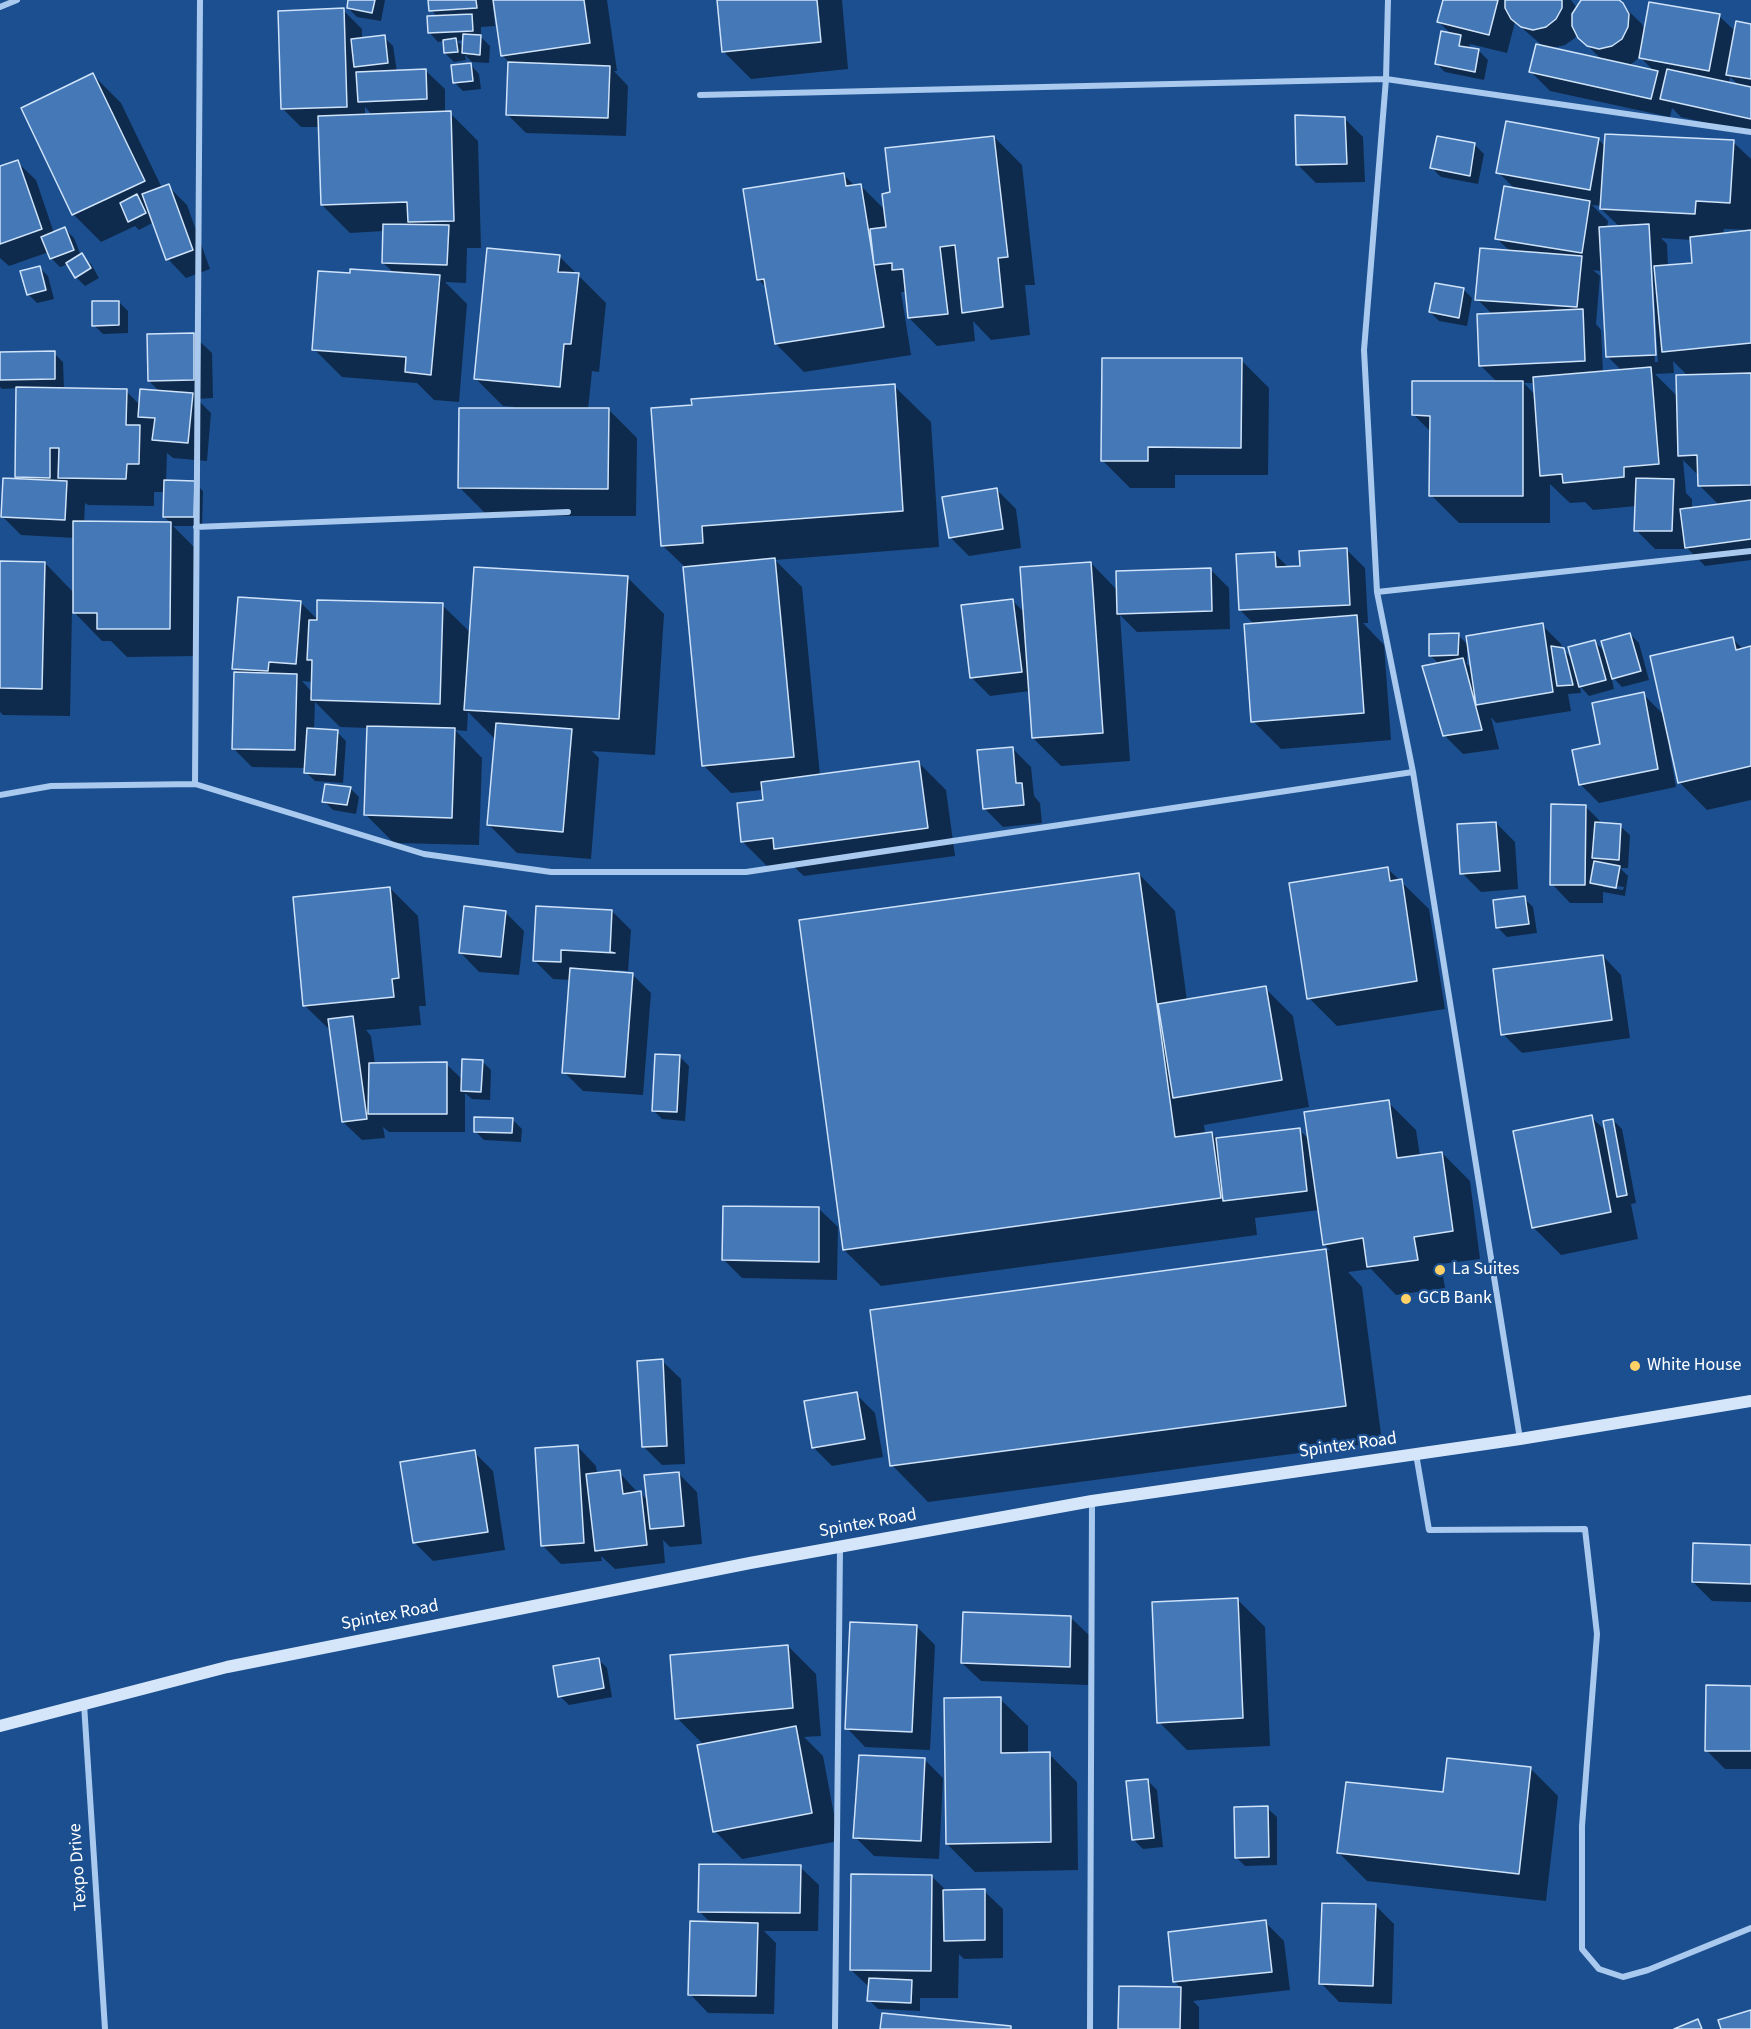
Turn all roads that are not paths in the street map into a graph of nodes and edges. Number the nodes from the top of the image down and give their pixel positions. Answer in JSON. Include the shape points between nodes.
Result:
{"nodes":[{"id":1,"x":17,"y":0,"type":"edge"},
{"id":2,"x":200,"y":0,"type":"edge"},
{"id":3,"x":1388,"y":0,"type":"edge"},
{"id":4,"x":0,"y":7,"type":"edge"},
{"id":5,"x":1386,"y":79,"type":"junction"},
{"id":6,"x":700,"y":95,"type":"dead end"},
{"id":7,"x":1751,"y":132,"type":"edge"},
{"id":8,"x":568,"y":512,"type":"dead end"},
{"id":9,"x":196,"y":527,"type":"junction"},
{"id":10,"x":1751,"y":551,"type":"edge"},
{"id":11,"x":1377,"y":592,"type":"junction"},
{"id":12,"x":1413,"y":772,"type":"junction"},
{"id":13,"x":195,"y":784,"type":"junction"},
{"id":14,"x":0,"y":795,"type":"edge"},
{"id":15,"x":1751,"y":1401,"type":"edge"},
{"id":16,"x":1520,"y":1439,"type":"junction"},
{"id":17,"x":1416,"y":1454,"type":"junction"},
{"id":18,"x":1092,"y":1502,"type":"junction"},
{"id":19,"x":840,"y":1548,"type":"junction"},
{"id":20,"x":84,"y":1703,"type":"junction"},
{"id":21,"x":0,"y":1726,"type":"edge"},
{"id":22,"x":1751,"y":1928,"type":"edge"},
{"id":23,"x":105,"y":2029,"type":"edge"},
{"id":24,"x":835,"y":2029,"type":"edge"},
{"id":25,"x":1090,"y":2029,"type":"edge"}],
"edges":[{"from":1,"to":4,"type":"street"},
{"from":2,"to":9,"type":"street"},
{"from":3,"to":5,"type":"street"},
{"from":5,"to":6,"type":"street"},
{"from":5,"to":7,"type":"street"},
{"from":5,"to":11,"type":"street","via":[[1364,350]]},
{"from":8,"to":9,"type":"street"},
{"from":9,"to":13,"type":"street"},
{"from":10,"to":11,"type":"street"},
{"from":11,"to":12,"type":"street"},
{"from":12,"to":13,"type":"street","via":[[746,872],[551,872],[424,854]]},
{"from":12,"to":16,"type":"street"},
{"from":13,"to":14,"type":"street","via":[[51,786]]},
{"from":15,"to":16,"type":"main road","name":"Spintex Road"},
{"from":16,"to":17,"type":"main road","name":"Spintex Road"},
{"from":17,"to":18,"type":"main road","name":"Spintex Road"},
{"from":17,"to":22,"type":"street","via":[[1429,1530],[1585,1529],[1597,1634],[1582,1826],[1582,1949],[1599,1969],[1623,1977]]},
{"from":18,"to":19,"type":"main road","name":"Spintex Road"},
{"from":18,"to":25,"type":"street"},
{"from":19,"to":20,"type":"main road","name":"Spintex Road","via":[[238,1664]]},
{"from":19,"to":24,"type":"street"},
{"from":20,"to":21,"type":"main road","name":"Spintex Road"},
{"from":20,"to":23,"type":"street","name":"Texpo Drive"}]}
